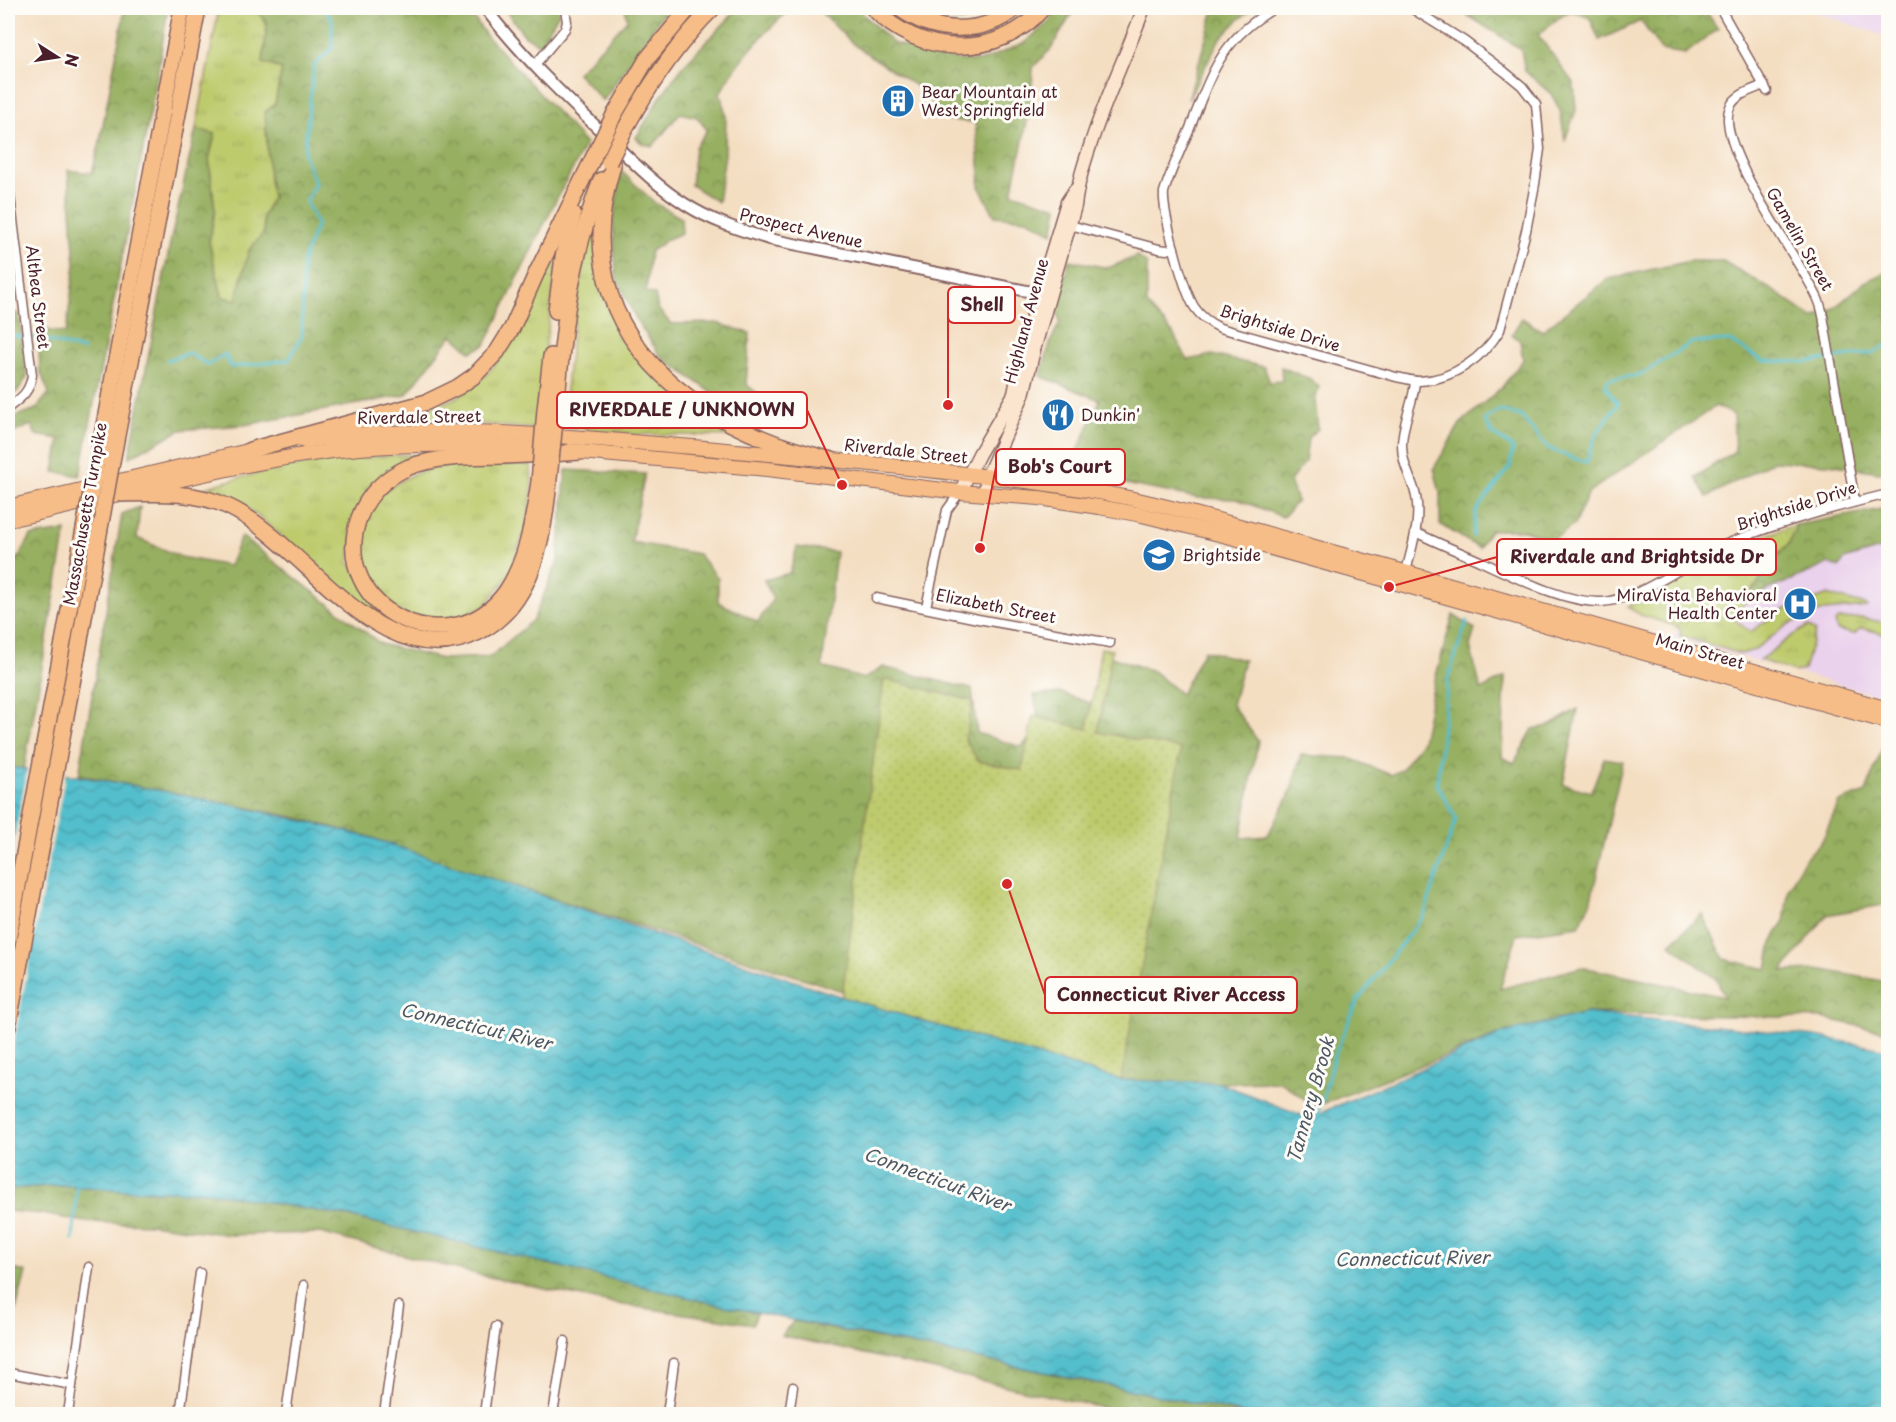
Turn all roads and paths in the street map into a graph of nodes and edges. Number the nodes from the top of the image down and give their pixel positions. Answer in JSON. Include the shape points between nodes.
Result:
{"nodes":[{"id":1,"x":182,"y":8,"type":"edge"},
{"id":2,"x":198,"y":8,"type":"edge"},
{"id":3,"x":485,"y":8,"type":"edge"},
{"id":4,"x":565,"y":8,"type":"edge"},
{"id":5,"x":682,"y":8,"type":"edge"},
{"id":6,"x":689,"y":8,"type":"edge"},
{"id":7,"x":712,"y":8,"type":"edge"},
{"id":8,"x":873,"y":8,"type":"edge"},
{"id":9,"x":899,"y":8,"type":"edge"},
{"id":10,"x":1016,"y":8,"type":"edge"},
{"id":11,"x":1043,"y":8,"type":"edge"},
{"id":12,"x":1144,"y":8,"type":"edge"},
{"id":13,"x":1152,"y":8,"type":"edge"},
{"id":14,"x":1275,"y":8,"type":"edge"},
{"id":15,"x":1411,"y":8,"type":"edge"},
{"id":16,"x":1720,"y":8,"type":"edge"},
{"id":17,"x":1135,"y":31,"type":"junction"},
{"id":18,"x":665,"y":36,"type":"junction"},
{"id":19,"x":535,"y":65,"type":"junction"},
{"id":20,"x":611,"y":163,"type":"junction"},
{"id":21,"x":585,"y":177,"type":"junction"},
{"id":22,"x":8,"y":179,"type":"edge"},
{"id":23,"x":1077,"y":186,"type":"junction"},
{"id":24,"x":1070,"y":225,"type":"junction"},
{"id":25,"x":1174,"y":248,"type":"junction"},
{"id":26,"x":1045,"y":294,"type":"junction"},
{"id":27,"x":1415,"y":381,"type":"junction"},
{"id":28,"x":8,"y":408,"type":"edge"},
{"id":29,"x":550,"y":411,"type":"junction"},
{"id":30,"x":250,"y":450,"type":"junction"},
{"id":31,"x":580,"y":452,"type":"junction"},
{"id":32,"x":832,"y":460,"type":"junction"},
{"id":33,"x":104,"y":467,"type":"junction"},
{"id":34,"x":969,"y":474,"type":"junction"},
{"id":35,"x":987,"y":477,"type":"junction"},
{"id":36,"x":544,"y":482,"type":"junction"},
{"id":37,"x":960,"y":492,"type":"junction"},
{"id":38,"x":122,"y":494,"type":"junction"},
{"id":39,"x":984,"y":494,"type":"junction"},
{"id":40,"x":1888,"y":494,"type":"edge"},
{"id":41,"x":1855,"y":502,"type":"junction"},
{"id":42,"x":8,"y":507,"type":"edge"},
{"id":43,"x":8,"y":520,"type":"edge"},
{"id":44,"x":1415,"y":532,"type":"junction"},
{"id":45,"x":1406,"y":572,"type":"junction"},
{"id":46,"x":1435,"y":587,"type":"junction"},
{"id":47,"x":876,"y":598,"type":"dead end"},
{"id":48,"x":926,"y":607,"type":"junction"},
{"id":49,"x":1110,"y":643,"type":"dead end"},
{"id":50,"x":1888,"y":709,"type":"edge"},
{"id":51,"x":1888,"y":722,"type":"edge"},
{"id":52,"x":8,"y":940,"type":"edge"},
{"id":53,"x":8,"y":1027,"type":"edge"},
{"id":54,"x":89,"y":1267,"type":"dead end"},
{"id":55,"x":200,"y":1272,"type":"dead end"},
{"id":56,"x":304,"y":1285,"type":"dead end"},
{"id":57,"x":399,"y":1306,"type":"dead end"},
{"id":58,"x":496,"y":1327,"type":"dead end"},
{"id":59,"x":565,"y":1341,"type":"dead end"},
{"id":60,"x":674,"y":1363,"type":"dead end"},
{"id":61,"x":9,"y":1373,"type":"edge"},
{"id":62,"x":72,"y":1386,"type":"junction"},
{"id":63,"x":793,"y":1387,"type":"dead end"},
{"id":64,"x":68,"y":1414,"type":"edge"},
{"id":65,"x":180,"y":1414,"type":"edge"},
{"id":66,"x":286,"y":1414,"type":"edge"},
{"id":67,"x":384,"y":1414,"type":"edge"},
{"id":68,"x":484,"y":1414,"type":"edge"},
{"id":69,"x":553,"y":1414,"type":"edge"},
{"id":70,"x":667,"y":1414,"type":"edge"},
{"id":71,"x":789,"y":1414,"type":"edge"}],
"edges":[{"from":1,"to":33,"type":"highway","name":"Massachusetts Turnpike"},
{"from":2,"to":33,"type":"highway","name":"Massachusetts Turnpike"},
{"from":3,"to":19,"type":"street","name":"Prospect Avenue"},
{"from":4,"to":19,"type":"street","via":[[565,29]]},
{"from":5,"to":18,"type":"highway"},
{"from":6,"to":18,"type":"highway"},
{"from":7,"to":20,"type":"highway","bridge":true,"via":[[665,63],[622,134]]},
{"from":8,"to":11,"type":"highway","via":[[914,38],[960,47],[1010,34]]},
{"from":9,"to":10,"type":"highway","via":[[924,22],[964,28],[994,22]]},
{"from":12,"to":17,"type":"main road","name":"Highland Avenue"},
{"from":13,"to":17,"type":"main road"},
{"from":14,"to":25,"type":"street","name":"Brightside Drive","via":[[1237,36],[1217,63],[1166,185],[1164,202]]},
{"from":15,"to":27,"type":"street","name":"Brightside Drive","via":[[1464,41],[1522,87],[1536,104],[1540,147],[1526,231],[1500,330],[1486,349],[1463,367],[1434,379]]},
{"from":16,"to":41,"type":"street","name":"Gamelin Street","via":[[1766,88],[1740,95],[1731,104],[1728,130],[1760,202],[1819,301]]},
{"from":17,"to":23,"type":"main road","name":"Highland Avenue"},
{"from":18,"to":21,"type":"highway","bridge":true,"via":[[614,115]]},
{"from":19,"to":26,"type":"street","name":"Prospect Avenue","via":[[666,191],[722,224],[823,251]]},
{"from":20,"to":29,"type":"highway","via":[[585,226],[572,277]]},
{"from":20,"to":32,"type":"highway","via":[[602,222],[603,268],[612,302],[639,350],[680,391],[730,423],[768,441]]},
{"from":21,"to":29,"type":"highway","via":[[563,257]]},
{"from":21,"to":30,"type":"highway","via":[[508,336],[474,376],[428,402]]},
{"from":22,"to":28,"type":"street","name":"Althea Street","via":[[32,375],[29,388]]},
{"from":23,"to":24,"type":"main road","name":"Highland Avenue"},
{"from":23,"to":26,"type":"main road","name":"Highland Avenue","via":[[1067,202]]},
{"from":24,"to":25,"type":"street","via":[[1159,249]]},
{"from":24,"to":26,"type":"main road","name":"Highland Avenue"},
{"from":25,"to":27,"type":"street","name":"Brightside Drive","via":[[1191,303],[1212,324]]},
{"from":26,"to":34,"type":"main road","name":"Highland Avenue","via":[[1023,348],[1014,394]]},
{"from":26,"to":35,"type":"main road","name":"Highland Avenue","via":[[1019,407]]},
{"from":27,"to":44,"type":"street","via":[[1402,441],[1417,506]]},
{"from":29,"to":36,"type":"highway","bridge":true},
{"from":30,"to":32,"type":"main road","name":"Riverdale Street","via":[[340,436],[433,431],[581,438]]},
{"from":30,"to":42,"type":"main road","name":"Riverdale Street"},
{"from":31,"to":36,"type":"highway","via":[[447,459],[416,465],[394,475],[371,496],[357,526],[355,555],[364,583],[387,610],[413,624],[443,628],[477,617],[497,602],[515,575]]},
{"from":31,"to":37,"type":"main road","name":"Riverdale Street"},
{"from":31,"to":38,"type":"main road","name":"Riverdale Street","via":[[455,444],[358,448],[274,460]]},
{"from":32,"to":34,"type":"main road","name":"Riverdale Street"},
{"from":33,"to":52,"type":"highway","name":"Massachusetts Turnpike","bridge":true,"via":[[86,518]]},
{"from":33,"to":53,"type":"highway","name":"Massachusetts Turnpike","bridge":true,"via":[[103,512]]},
{"from":34,"to":35,"type":"main road","name":"Riverdale Street"},
{"from":34,"to":37,"type":"main road","name":"Highland Avenue"},
{"from":35,"to":39,"type":"main road","name":"Highland Avenue"},
{"from":35,"to":45,"type":"main road","name":"Riverdale Street","via":[[1175,509]]},
{"from":36,"to":38,"type":"highway","via":[[544,526],[537,554],[511,607],[477,633],[434,643],[399,635],[364,615],[267,531],[231,507],[192,496]]},
{"from":37,"to":39,"type":"main road","name":"Riverdale Street"},
{"from":37,"to":48,"type":"street","via":[[947,510]]},
{"from":38,"to":43,"type":"main road","name":"Riverdale Street"},
{"from":39,"to":46,"type":"main road","name":"Riverdale Street","via":[[1079,503],[1152,517]]},
{"from":40,"to":41,"type":"street","name":"Brightside Drive"},
{"from":41,"to":44,"type":"street","name":"Brightside Drive","via":[[1726,544],[1641,591],[1602,602],[1584,601],[1526,582]]},
{"from":44,"to":45,"type":"street"},
{"from":45,"to":46,"type":"main road","name":"Riverdale Street"},
{"from":46,"to":50,"type":"main road","name":"Main Street"},
{"from":46,"to":51,"type":"main road","name":"Main Street"},
{"from":47,"to":48,"type":"street","name":"Elizabeth Street"},
{"from":48,"to":49,"type":"street","name":"Elizabeth Street"},
{"from":54,"to":62,"type":"street"},
{"from":55,"to":65,"type":"street"},
{"from":56,"to":66,"type":"street"},
{"from":57,"to":67,"type":"street"},
{"from":58,"to":68,"type":"street"},
{"from":59,"to":69,"type":"street"},
{"from":60,"to":70,"type":"street"},
{"from":61,"to":62,"type":"street"},
{"from":62,"to":64,"type":"street"},
{"from":63,"to":71,"type":"street"}]}
